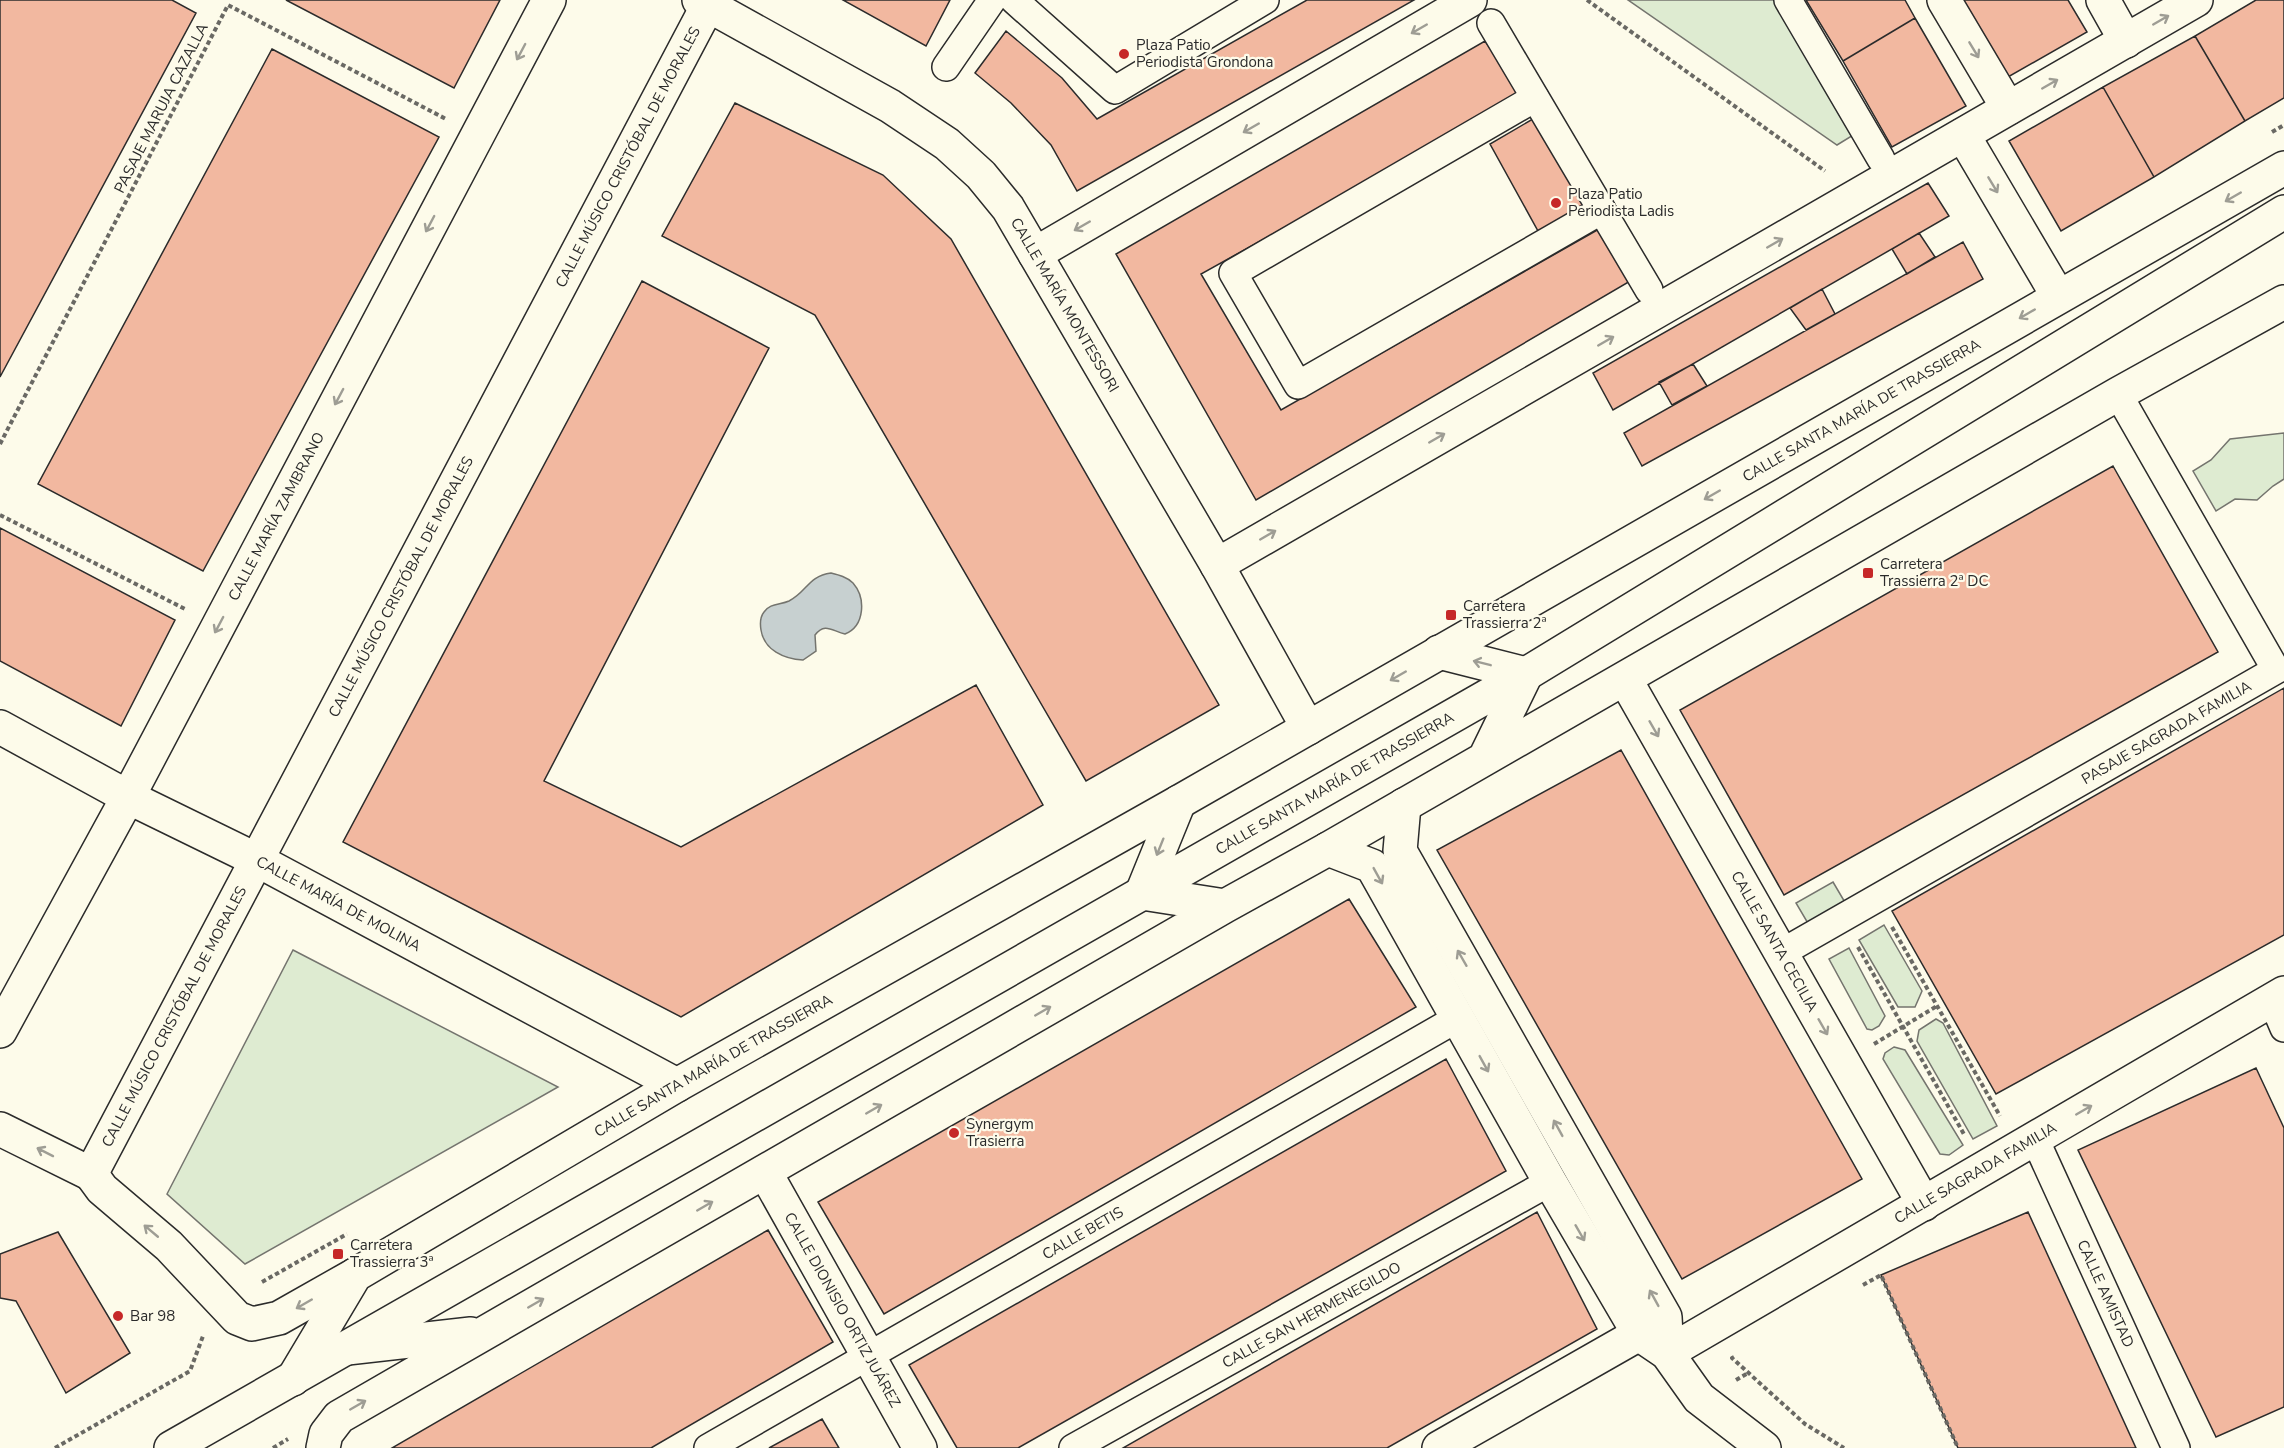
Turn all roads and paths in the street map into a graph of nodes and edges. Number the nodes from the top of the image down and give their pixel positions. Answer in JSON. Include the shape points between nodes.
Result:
{"nodes":[{"id":1,"x":549,"y":0,"type":"edge"},
{"id":2,"x":992,"y":0,"type":"edge"},
{"id":3,"x":1014,"y":0,"type":"edge"},
{"id":4,"x":1264,"y":0,"type":"edge"},
{"id":5,"x":1587,"y":0,"type":"edge"},
{"id":6,"x":1788,"y":0,"type":"edge"},
{"id":7,"x":1944,"y":0,"type":"edge"},
{"id":8,"x":2103,"y":0,"type":"edge"},
{"id":9,"x":2196,"y":0,"type":"edge"},
{"id":10,"x":706,"y":2,"type":"edge"},
{"id":11,"x":1480,"y":11,"type":"edge"},
{"id":12,"x":2126,"y":41,"type":"junction"},
{"id":13,"x":946,"y":67,"type":"dead end"},
{"id":14,"x":1536,"y":98,"type":"junction"},
{"id":15,"x":2008,"y":108,"type":"junction"},
{"id":16,"x":449,"y":121,"type":"dead end"},
{"id":17,"x":1963,"y":135,"type":"junction"},
{"id":18,"x":1881,"y":159,"type":"dead end"},
{"id":19,"x":2284,"y":168,"type":"edge"},
{"id":20,"x":1833,"y":177,"type":"dead end"},
{"id":21,"x":1602,"y":210,"type":"junction"},
{"id":22,"x":2284,"y":212,"type":"edge"},
{"id":23,"x":1035,"y":254,"type":"junction"},
{"id":24,"x":1649,"y":290,"type":"dead end"},
{"id":25,"x":2058,"y":296,"type":"junction"},
{"id":26,"x":2284,"y":302,"type":"edge"},
{"id":27,"x":2118,"y":394,"type":"junction"},
{"id":28,"x":0,"y":444,"type":"edge"},
{"id":29,"x":0,"y":515,"type":"edge"},
{"id":30,"x":1217,"y":565,"type":"junction"},
{"id":31,"x":191,"y":612,"type":"dead end"},
{"id":32,"x":1439,"y":652,"type":"junction"},
{"id":33,"x":1526,"y":674,"type":"junction"},
{"id":34,"x":1625,"y":679,"type":"junction"},
{"id":35,"x":0,"y":726,"type":"edge"},
{"id":36,"x":1308,"y":728,"type":"junction"},
{"id":37,"x":1485,"y":758,"type":"junction"},
{"id":38,"x":128,"y":797,"type":"junction"},
{"id":39,"x":1179,"y":802,"type":"junction"},
{"id":40,"x":1404,"y":805,"type":"junction"},
{"id":41,"x":1328,"y":849,"type":"junction"},
{"id":42,"x":257,"y":860,"type":"junction"},
{"id":43,"x":1142,"y":892,"type":"junction"},
{"id":44,"x":1225,"y":906,"type":"junction"},
{"id":45,"x":1888,"y":920,"type":"dead end"},
{"id":46,"x":1855,"y":940,"type":"dead end"},
{"id":47,"x":1781,"y":953,"type":"junction"},
{"id":48,"x":1487,"y":1002,"type":"junction"},
{"id":49,"x":1938,"y":1006,"type":"junction"},
{"id":50,"x":2280,"y":1007,"type":"edge"},
{"id":51,"x":1458,"y":1018,"type":"junction"},
{"id":52,"x":1903,"y":1026,"type":"junction"},
{"id":53,"x":0,"y":1031,"type":"edge"},
{"id":54,"x":1871,"y":1046,"type":"dead end"},
{"id":55,"x":678,"y":1085,"type":"junction"},
{"id":56,"x":2001,"y":1118,"type":"dead end"},
{"id":57,"x":0,"y":1129,"type":"edge"},
{"id":58,"x":1966,"y":1138,"type":"dead end"},
{"id":59,"x":2035,"y":1139,"type":"junction"},
{"id":60,"x":1580,"y":1166,"type":"junction"},
{"id":61,"x":765,"y":1172,"type":"junction"},
{"id":62,"x":91,"y":1174,"type":"junction"},
{"id":63,"x":1550,"y":1182,"type":"junction"},
{"id":64,"x":1924,"y":1204,"type":"junction"},
{"id":65,"x":355,"y":1275,"type":"junction"},
{"id":66,"x":1861,"y":1286,"type":"dead end"},
{"id":67,"x":485,"y":1332,"type":"junction"},
{"id":68,"x":1639,"y":1334,"type":"junction"},
{"id":69,"x":347,"y":1348,"type":"junction"},
{"id":70,"x":1667,"y":1353,"type":"junction"},
{"id":71,"x":1742,"y":1353,"type":"dead end"},
{"id":72,"x":869,"y":1357,"type":"junction"},
{"id":73,"x":1748,"y":1373,"type":"junction"},
{"id":74,"x":293,"y":1379,"type":"junction"},
{"id":75,"x":1732,"y":1382,"type":"dead end"},
{"id":76,"x":171,"y":1448,"type":"edge"},
{"id":77,"x":323,"y":1448,"type":"edge"},
{"id":78,"x":708,"y":1448,"type":"edge"},
{"id":79,"x":920,"y":1448,"type":"edge"},
{"id":80,"x":1073,"y":1448,"type":"edge"},
{"id":81,"x":1439,"y":1448,"type":"edge"},
{"id":82,"x":1764,"y":1448,"type":"edge"},
{"id":83,"x":1844,"y":1448,"type":"edge"},
{"id":84,"x":1958,"y":1448,"type":"edge"},
{"id":85,"x":2176,"y":1448,"type":"edge"}],
"edges":[{"from":1,"to":38,"type":"street","name":"CALLE MARÍA ZAMBRANO","one_way":true},
{"from":2,"to":13,"type":"street"},
{"from":3,"to":4,"type":"street","via":[[1116,90]]},
{"from":5,"to":20,"type":"path"},
{"from":6,"to":18,"type":"street"},
{"from":7,"to":15,"type":"street","one_way":true},
{"from":8,"to":12,"type":"street"},
{"from":12,"to":9,"type":"street","one_way":true},
{"from":10,"to":23,"type":"street","name":"CALLE MARÍA MONTESSORI","via":[[890,106],[947,144],[981,175],[1008,208]]},
{"from":10,"to":42,"type":"street","name":"CALLE MÚSICO CRISTÓBAL DE MORALES"},
{"from":11,"to":14,"type":"street"},
{"from":11,"to":23,"type":"street","one_way":true},
{"from":15,"to":12,"type":"street","one_way":true},
{"from":14,"to":21,"type":"street"},
{"from":14,"to":21,"type":"street","via":[[1233,273],[1298,385]]},
{"from":15,"to":17,"type":"street"},
{"from":16,"to":28,"type":"path","name":"PASAJE MARUJA CAZALLA","via":[[228,5]]},
{"from":17,"to":25,"type":"street","one_way":true},
{"from":30,"to":17,"type":"street","one_way":true},
{"from":19,"to":25,"type":"street","name":"CALLE SANTA MARÍA DE TRASSIERRA","one_way":true},
{"from":21,"to":24,"type":"street"},
{"from":22,"to":33,"type":"street","name":"CALLE SANTA MARÍA DE TRASSIERRA"},
{"from":23,"to":30,"type":"street","name":"CALLE MARÍA MONTESSORI"},
{"from":25,"to":32,"type":"street","name":"CALLE SANTA MARÍA DE TRASSIERRA","one_way":true},
{"from":26,"to":27,"type":"street","name":"CALLE SANTA MARÍA DE TRASSIERRA"},
{"from":27,"to":34,"type":"street","name":"CALLE SANTA MARÍA DE TRASSIERRA"},
{"from":27,"to":47,"type":"street","name":"PASAJE SAGRADA FAMILIA","via":[[2276,670]]},
{"from":29,"to":31,"type":"path"},
{"from":30,"to":36,"type":"street","name":"CALLE MARÍA MONTESSORI"},
{"from":33,"to":32,"type":"street","one_way":true},
{"from":32,"to":36,"type":"street","name":"CALLE SANTA MARÍA DE TRASSIERRA","one_way":true},
{"from":33,"to":37,"type":"street"},
{"from":33,"to":43,"type":"street","name":"CALLE SANTA MARÍA DE TRASSIERRA"},
{"from":34,"to":37,"type":"street","name":"CALLE SANTA MARÍA DE TRASSIERRA"},
{"from":34,"to":47,"type":"street","name":"CALLE SANTA CECILIA","one_way":true},
{"from":35,"to":38,"type":"street","name":"CALLE MARÍA DE MOLINA"},
{"from":36,"to":39,"type":"street","name":"CALLE SANTA MARÍA DE TRASSIERRA"},
{"from":37,"to":40,"type":"street","name":"CALLE SANTA MARÍA DE TRASSIERRA"},
{"from":38,"to":42,"type":"street","name":"CALLE MARÍA DE MOLINA"},
{"from":38,"to":53,"type":"street","name":"CALLE MARÍA ZAMBRANO"},
{"from":39,"to":43,"type":"street","one_way":true},
{"from":39,"to":55,"type":"street","name":"CALLE SANTA MARÍA DE TRASSIERRA"},
{"from":40,"to":41,"type":"street","name":"CALLE SANTA MARÍA DE TRASSIERRA"},
{"from":48,"to":40,"type":"street","one_way":true,"via":[[1400,850]]},
{"from":41,"to":44,"type":"street","name":"CALLE SANTA MARÍA DE TRASSIERRA"},
{"from":41,"to":51,"type":"street","one_way":true,"via":[[1372,866]]},
{"from":42,"to":55,"type":"street","name":"CALLE MARÍA DE MOLINA"},
{"from":42,"to":62,"type":"street","name":"CALLE MÚSICO CRISTÓBAL DE MORALES"},
{"from":43,"to":44,"type":"street"},
{"from":43,"to":69,"type":"street","name":"CALLE SANTA MARÍA DE TRASSIERRA"},
{"from":61,"to":44,"type":"street","name":"CALLE SANTA MARÍA DE TRASSIERRA","one_way":true},
{"from":45,"to":49,"type":"path"},
{"from":46,"to":52,"type":"path"},
{"from":47,"to":64,"type":"street","name":"CALLE SANTA CECILIA","one_way":true},
{"from":48,"to":51,"type":"street"},
{"from":60,"to":48,"type":"street","one_way":true},
{"from":49,"to":52,"type":"path"},
{"from":49,"to":56,"type":"path"},
{"from":59,"to":50,"type":"street","name":"CALLE SAGRADA FAMILIA","one_way":true},
{"from":51,"to":63,"type":"street","one_way":true},
{"from":51,"to":72,"type":"street","name":"CALLE BETIS"},
{"from":52,"to":54,"type":"path"},
{"from":52,"to":58,"type":"path"},
{"from":55,"to":65,"type":"street","name":"CALLE SANTA MARÍA DE TRASSIERRA"},
{"from":62,"to":57,"type":"street","one_way":true},
{"from":59,"to":64,"type":"street","name":"CALLE SAGRADA FAMILIA"},
{"from":59,"to":85,"type":"street","name":"CALLE AMISTAD"},
{"from":60,"to":63,"type":"street"},
{"from":70,"to":60,"type":"street","one_way":true,"via":[[1665,1317]]},
{"from":67,"to":61,"type":"street","name":"CALLE SANTA MARÍA DE TRASSIERRA","one_way":true},
{"from":61,"to":72,"type":"street","name":"CALLE DIONISIO ORTIZ JUÁREZ"},
{"from":65,"to":62,"type":"street","one_way":true,"via":[[279,1318],[252,1324],[237,1318],[169,1245],[102,1189]]},
{"from":63,"to":68,"type":"street","one_way":true},
{"from":63,"to":80,"type":"street","name":"CALLE SAN HERMENEGILDO"},
{"from":64,"to":70,"type":"street","name":"CALLE SAGRADA FAMILIA"},
{"from":65,"to":74,"type":"street","name":"CALLE SANTA MARÍA DE TRASSIERRA"},
{"from":66,"to":84,"type":"path","via":[[1881,1275]]},
{"from":67,"to":69,"type":"street","name":"CALLE SANTA MARÍA DE TRASSIERRA"},
{"from":77,"to":67,"type":"street","one_way":true,"via":[[326,1434],[339,1416]]},
{"from":68,"to":70,"type":"street"},
{"from":68,"to":81,"type":"street"},
{"from":69,"to":74,"type":"street","name":"CALLE SANTA MARÍA DE TRASSIERRA"},
{"from":70,"to":82,"type":"street","via":[[1699,1398]]},
{"from":71,"to":73,"type":"path","via":[[1732,1358]]},
{"from":72,"to":78,"type":"street","name":"CALLE BETIS"},
{"from":72,"to":79,"type":"street","name":"CALLE DIONISIO ORTIZ JUÁREZ"},
{"from":73,"to":75,"type":"path"},
{"from":73,"to":83,"type":"path","via":[[1805,1424]]},
{"from":74,"to":76,"type":"street","name":"CALLE SANTA MARÍA DE TRASSIERRA"}]}
